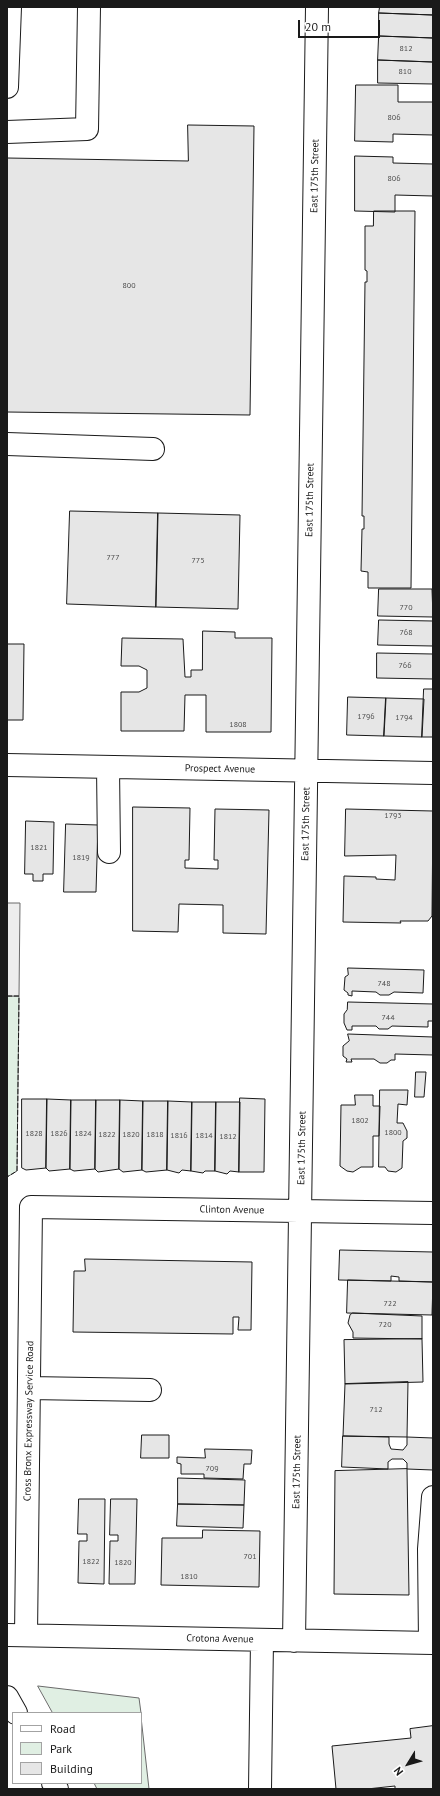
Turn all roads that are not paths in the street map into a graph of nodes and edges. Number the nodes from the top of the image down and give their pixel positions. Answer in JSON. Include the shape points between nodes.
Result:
{"nodes":[{"id":1,"x":10,"y":7,"type":"edge"},
{"id":2,"x":89,"y":7,"type":"edge"},
{"id":3,"x":317,"y":7,"type":"edge"},
{"id":4,"x":7,"y":87,"type":"edge"},
{"id":5,"x":7,"y":132,"type":"edge"},
{"id":6,"x":7,"y":444,"type":"edge"},
{"id":7,"x":153,"y":449,"type":"dead end"},
{"id":8,"x":7,"y":765,"type":"edge"},
{"id":9,"x":108,"y":767,"type":"junction"},
{"id":10,"x":306,"y":771,"type":"junction"},
{"id":11,"x":433,"y":773,"type":"edge"},
{"id":12,"x":109,"y":852,"type":"dead end"},
{"id":13,"x":31,"y":1207,"type":"joint"},
{"id":14,"x":301,"y":1211,"type":"junction"},
{"id":15,"x":433,"y":1213,"type":"edge"},
{"id":16,"x":29,"y":1388,"type":"junction"},
{"id":17,"x":150,"y":1390,"type":"dead end"},
{"id":18,"x":433,"y":1497,"type":"edge"},
{"id":19,"x":15,"y":1635,"type":"edge"},
{"id":20,"x":262,"y":1640,"type":"junction"},
{"id":21,"x":294,"y":1641,"type":"junction"},
{"id":22,"x":431,"y":1643,"type":"edge"},
{"id":23,"x":7,"y":1697,"type":"edge"},
{"id":24,"x":15,"y":1712,"type":"edge"},
{"id":25,"x":260,"y":1789,"type":"edge"}],
"edges":[{"from":1,"to":4,"type":"main road"},
{"from":2,"to":5,"type":"main road","via":[[87,129]]},
{"from":3,"to":10,"type":"main road","name":"East 175th Street"},
{"from":6,"to":7,"type":"main road"},
{"from":8,"to":9,"type":"main road","name":"Prospect Avenue"},
{"from":9,"to":10,"type":"main road","name":"Prospect Avenue"},
{"from":9,"to":12,"type":"main road"},
{"from":10,"to":11,"type":"main road","name":"Prospect Avenue"},
{"from":10,"to":14,"type":"main road","name":"East 175th Street"},
{"from":13,"to":14,"type":"main road","name":"Clinton Avenue"},
{"from":13,"to":16,"type":"main road","name":"Cross Bronx Expressway Service Road"},
{"from":14,"to":15,"type":"main road","name":"Clinton Avenue"},
{"from":14,"to":21,"type":"main road","name":"East 175th Street"},
{"from":16,"to":17,"type":"main road"},
{"from":16,"to":19,"type":"main road","name":"Cross Bronx Expressway Service Road"},
{"from":18,"to":22,"type":"main road","via":[[429,1549]]},
{"from":19,"to":20,"type":"main road","name":"Crotona Avenue"},
{"from":20,"to":21,"type":"main road","name":"Crotona Avenue"},
{"from":20,"to":25,"type":"main road"},
{"from":21,"to":22,"type":"main road","name":"Crotona Avenue"},
{"from":23,"to":24,"type":"main road"}]}
